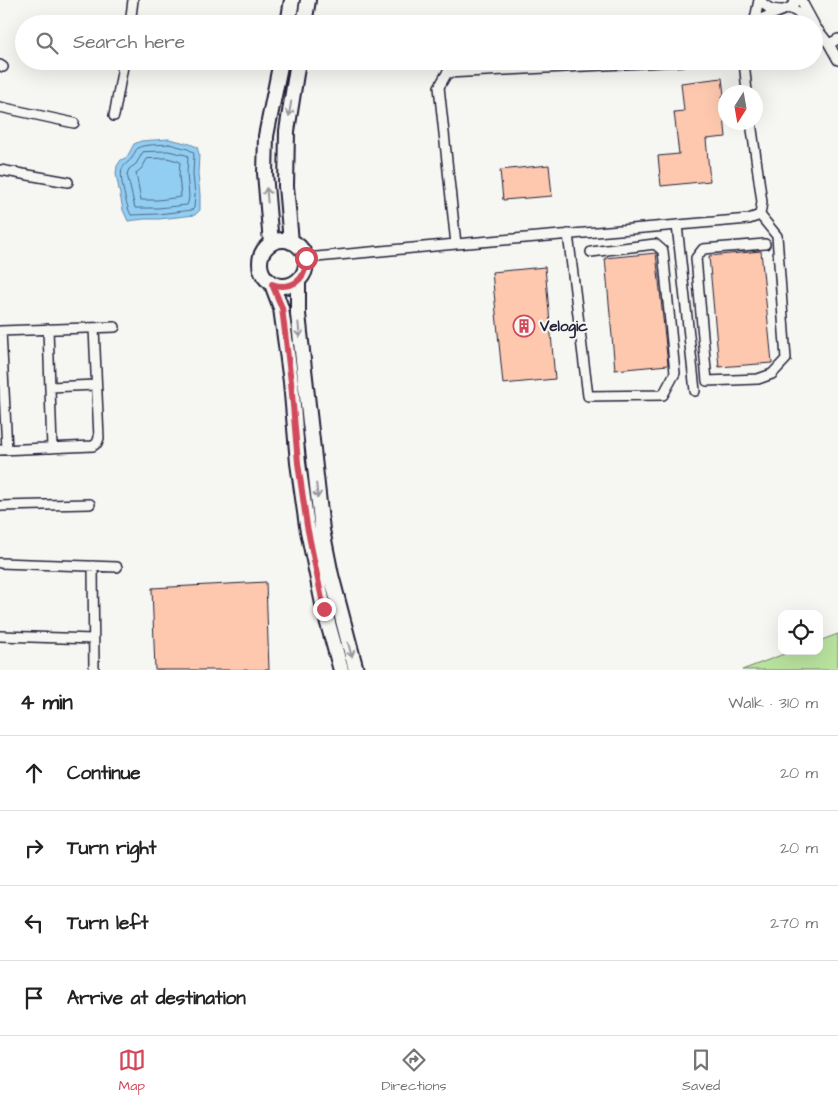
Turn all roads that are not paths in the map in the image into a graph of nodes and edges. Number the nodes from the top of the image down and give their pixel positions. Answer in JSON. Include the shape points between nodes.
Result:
{"nodes":[{"id":1,"x":133,"y":0,"type":"edge"},
{"id":2,"x":292,"y":0,"type":"edge"},
{"id":3,"x":308,"y":0,"type":"edge"},
{"id":4,"x":760,"y":0,"type":"edge"},
{"id":5,"x":796,"y":0,"type":"edge"},
{"id":6,"x":801,"y":0,"type":"edge"},
{"id":7,"x":785,"y":9,"type":"junction"},
{"id":8,"x":131,"y":15,"type":"edge"},
{"id":9,"x":290,"y":15,"type":"edge"},
{"id":10,"x":306,"y":15,"type":"edge"},
{"id":11,"x":757,"y":15,"type":"edge"},
{"id":12,"x":771,"y":15,"type":"edge"},
{"id":13,"x":797,"y":15,"type":"edge"},
{"id":14,"x":809,"y":15,"type":"edge"},
{"id":15,"x":823,"y":36,"type":"edge"},
{"id":16,"x":838,"y":39,"type":"edge"},
{"id":17,"x":829,"y":44,"type":"junction"},
{"id":18,"x":838,"y":60,"type":"edge"},
{"id":19,"x":122,"y":70,"type":"edge"},
{"id":20,"x":279,"y":70,"type":"edge"},
{"id":21,"x":297,"y":70,"type":"edge"},
{"id":22,"x":506,"y":70,"type":"edge"},
{"id":23,"x":745,"y":70,"type":"edge"},
{"id":24,"x":746,"y":85,"type":"edge"},
{"id":25,"x":0,"y":107,"type":"edge"},
{"id":26,"x":114,"y":116,"type":"dead end"},
{"id":27,"x":74,"y":123,"type":"dead end"},
{"id":28,"x":752,"y":130,"type":"edge"},
{"id":29,"x":0,"y":170,"type":"edge"},
{"id":30,"x":68,"y":182,"type":"dead end"},
{"id":31,"x":760,"y":215,"type":"junction"},
{"id":32,"x":678,"y":225,"type":"junction"},
{"id":33,"x":568,"y":234,"type":"junction"},
{"id":34,"x":291,"y":242,"type":"junction"},
{"id":35,"x":271,"y":243,"type":"junction"},
{"id":36,"x":456,"y":244,"type":"junction"},
{"id":37,"x":765,"y":244,"type":"dead end"},
{"id":38,"x":591,"y":252,"type":"dead end"},
{"id":39,"x":306,"y":258,"type":"junction"},
{"id":40,"x":298,"y":281,"type":"junction"},
{"id":41,"x":272,"y":284,"type":"junction"},
{"id":42,"x":115,"y":327,"type":"dead end"},
{"id":43,"x":94,"y":328,"type":"junction"},
{"id":44,"x":48,"y":329,"type":"junction"},
{"id":45,"x":0,"y":331,"type":"edge"},
{"id":46,"x":96,"y":385,"type":"junction"},
{"id":47,"x":50,"y":387,"type":"junction"},
{"id":48,"x":2,"y":389,"type":"edge"},
{"id":49,"x":695,"y":391,"type":"dead end"},
{"id":50,"x":52,"y":448,"type":"junction"},
{"id":51,"x":3,"y":450,"type":"edge"},
{"id":52,"x":90,"y":504,"type":"dead end"},
{"id":53,"x":0,"y":506,"type":"edge"},
{"id":54,"x":0,"y":563,"type":"edge"},
{"id":55,"x":93,"y":566,"type":"junction"},
{"id":56,"x":116,"y":567,"type":"dead end"},
{"id":57,"x":0,"y":636,"type":"edge"},
{"id":58,"x":93,"y":639,"type":"junction"},
{"id":59,"x":94,"y":670,"type":"edge"},
{"id":60,"x":341,"y":670,"type":"edge"},
{"id":61,"x":356,"y":670,"type":"edge"}],
"edges":[{"from":1,"to":8,"type":"street"},
{"from":2,"to":9,"type":"street"},
{"from":3,"to":10,"type":"street"},
{"from":4,"to":7,"type":"street","via":[[774,10]]},
{"from":4,"to":11,"type":"street"},
{"from":5,"to":7,"type":"street"},
{"from":6,"to":14,"type":"street"},
{"from":7,"to":12,"type":"street"},
{"from":7,"to":13,"type":"street"},
{"from":15,"to":17,"type":"street"},
{"from":16,"to":17,"type":"street"},
{"from":17,"to":18,"type":"street"},
{"from":19,"to":26,"type":"street"},
{"from":35,"to":20,"type":"street","one_way":true,"via":[[265,173],[266,136]]},
{"from":21,"to":34,"type":"street","one_way":true,"via":[[287,131],[286,186]]},
{"from":22,"to":36,"type":"street","via":[[447,73],[438,87]]},
{"from":23,"to":24,"type":"street"},
{"from":25,"to":27,"type":"street"},
{"from":28,"to":31,"type":"street","via":[[762,202]]},
{"from":29,"to":30,"type":"street"},
{"from":31,"to":32,"type":"street","via":[[749,219]]},
{"from":31,"to":37,"type":"street","via":[[777,236],[786,359],[772,374],[758,379],[707,381],[696,258],[703,249]]},
{"from":32,"to":33,"type":"street"},
{"from":32,"to":49,"type":"street"},
{"from":33,"to":36,"type":"street"},
{"from":33,"to":38,"type":"street","via":[[588,396],[663,395],[675,373],[664,251],[654,244]]},
{"from":34,"to":35,"type":"street"},
{"from":34,"to":39,"type":"street","via":[[301,248]]},
{"from":35,"to":41,"type":"street","via":[[262,253],[260,267]]},
{"from":36,"to":39,"type":"street"},
{"from":39,"to":40,"type":"street","via":[[306,269]]},
{"from":40,"to":41,"type":"street","via":[[285,286]]},
{"from":40,"to":61,"type":"street","one_way":true,"via":[[300,342],[322,530]]},
{"from":41,"to":60,"type":"street","via":[[282,308],[307,526],[324,609]]},
{"from":42,"to":43,"type":"street"},
{"from":43,"to":44,"type":"street"},
{"from":43,"to":46,"type":"street"},
{"from":44,"to":45,"type":"street"},
{"from":44,"to":47,"type":"street"},
{"from":45,"to":48,"type":"street"},
{"from":46,"to":47,"type":"street"},
{"from":46,"to":50,"type":"street","via":[[97,443],[93,446]]},
{"from":47,"to":50,"type":"street"},
{"from":48,"to":51,"type":"street"},
{"from":50,"to":51,"type":"street"},
{"from":52,"to":53,"type":"street"},
{"from":54,"to":55,"type":"street"},
{"from":55,"to":56,"type":"street"},
{"from":55,"to":58,"type":"street"},
{"from":57,"to":58,"type":"street"},
{"from":58,"to":59,"type":"street"}]}
